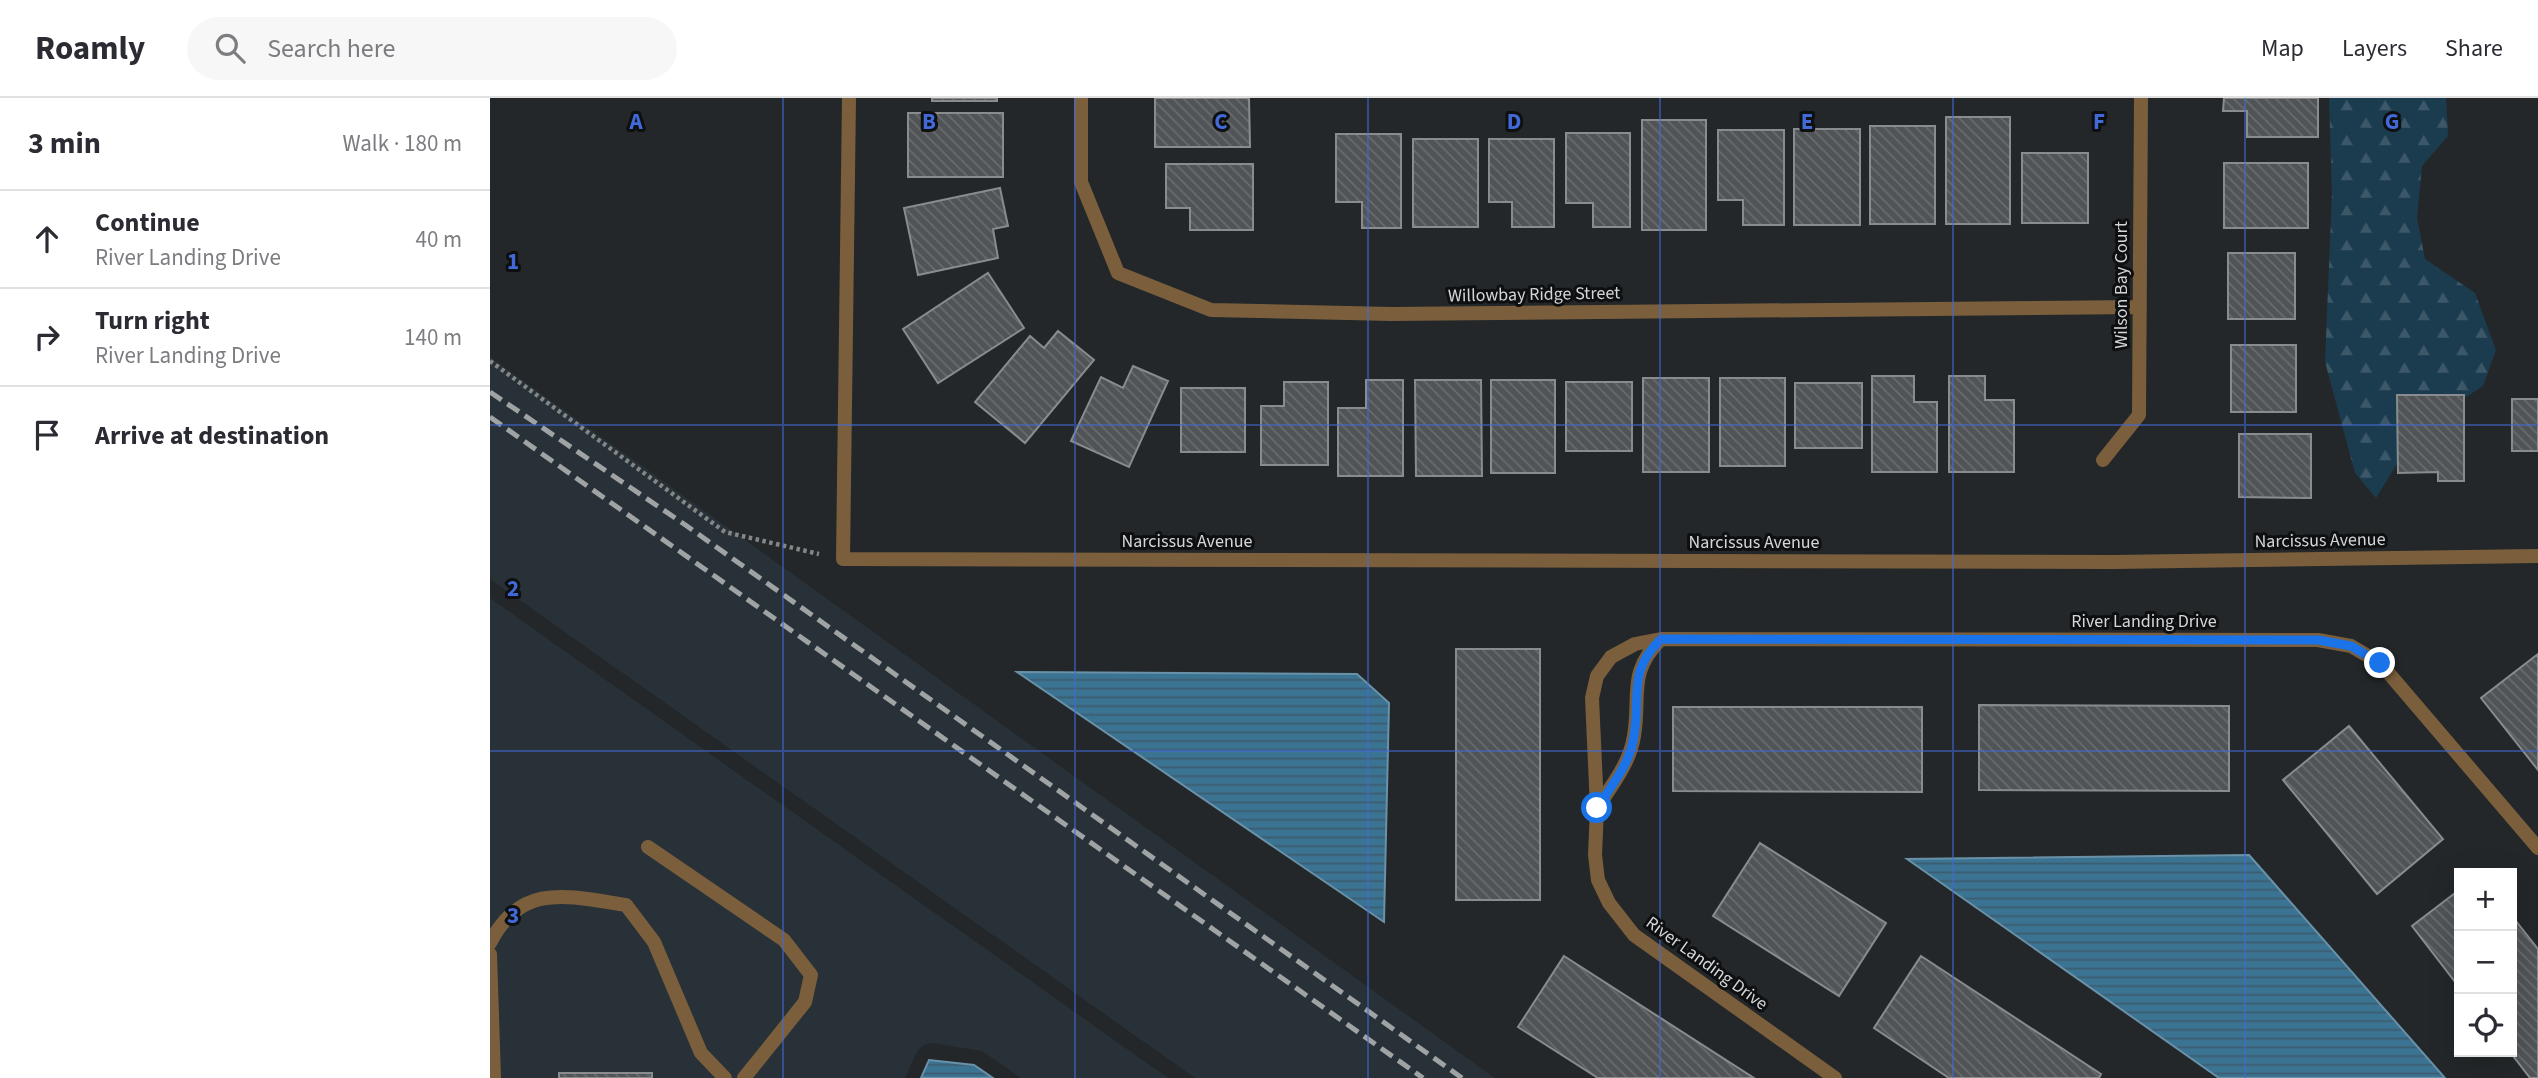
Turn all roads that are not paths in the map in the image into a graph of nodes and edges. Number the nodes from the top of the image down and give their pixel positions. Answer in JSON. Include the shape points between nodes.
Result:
{"nodes":[{"id":1,"x":849,"y":98,"type":"edge"},
{"id":2,"x":1081,"y":98,"type":"edge"},
{"id":3,"x":2141,"y":98,"type":"edge"},
{"id":4,"x":2140,"y":307,"type":"junction"},
{"id":5,"x":2103,"y":460,"type":"dead end"},
{"id":6,"x":2538,"y":556,"type":"edge"},
{"id":7,"x":1661,"y":639,"type":"junction"},
{"id":8,"x":1597,"y":808,"type":"junction"},
{"id":9,"x":648,"y":847,"type":"dead end"},
{"id":10,"x":2538,"y":848,"type":"edge"},
{"id":11,"x":490,"y":943,"type":"edge"},
{"id":12,"x":490,"y":954,"type":"edge"},
{"id":13,"x":494,"y":1078,"type":"edge"},
{"id":14,"x":725,"y":1078,"type":"edge"},
{"id":15,"x":744,"y":1078,"type":"edge"},
{"id":16,"x":1835,"y":1078,"type":"edge"}],
"edges":[{"from":1,"to":6,"type":"street","name":"Narcissus Avenue","via":[[844,559],[2113,562]]},
{"from":2,"to":4,"type":"street","name":"Willowbay Ridge Street","via":[[1081,182],[1118,273],[1211,310],[1391,314]]},
{"from":3,"to":4,"type":"street","name":"Wilson Bay Court"},
{"from":4,"to":5,"type":"street","name":"Wilson Bay Court","via":[[2139,415]]},
{"from":7,"to":8,"type":"street","via":[[1641,665],[1628,761]]},
{"from":7,"to":8,"type":"street","name":"River Landing Drive","via":[[1635,644],[1611,657],[1597,676],[1592,698]]},
{"from":7,"to":10,"type":"street","name":"River Landing Drive","via":[[2318,640],[2351,646],[2380,663]]},
{"from":8,"to":16,"type":"street","name":"River Landing Drive","via":[[1598,880],[1634,935]]},
{"from":9,"to":15,"type":"street","via":[[784,940],[811,975],[805,1002]]},
{"from":11,"to":14,"type":"street","via":[[502,920],[528,902],[568,896],[625,905],[654,942],[701,1053]]},
{"from":12,"to":13,"type":"street"}]}
